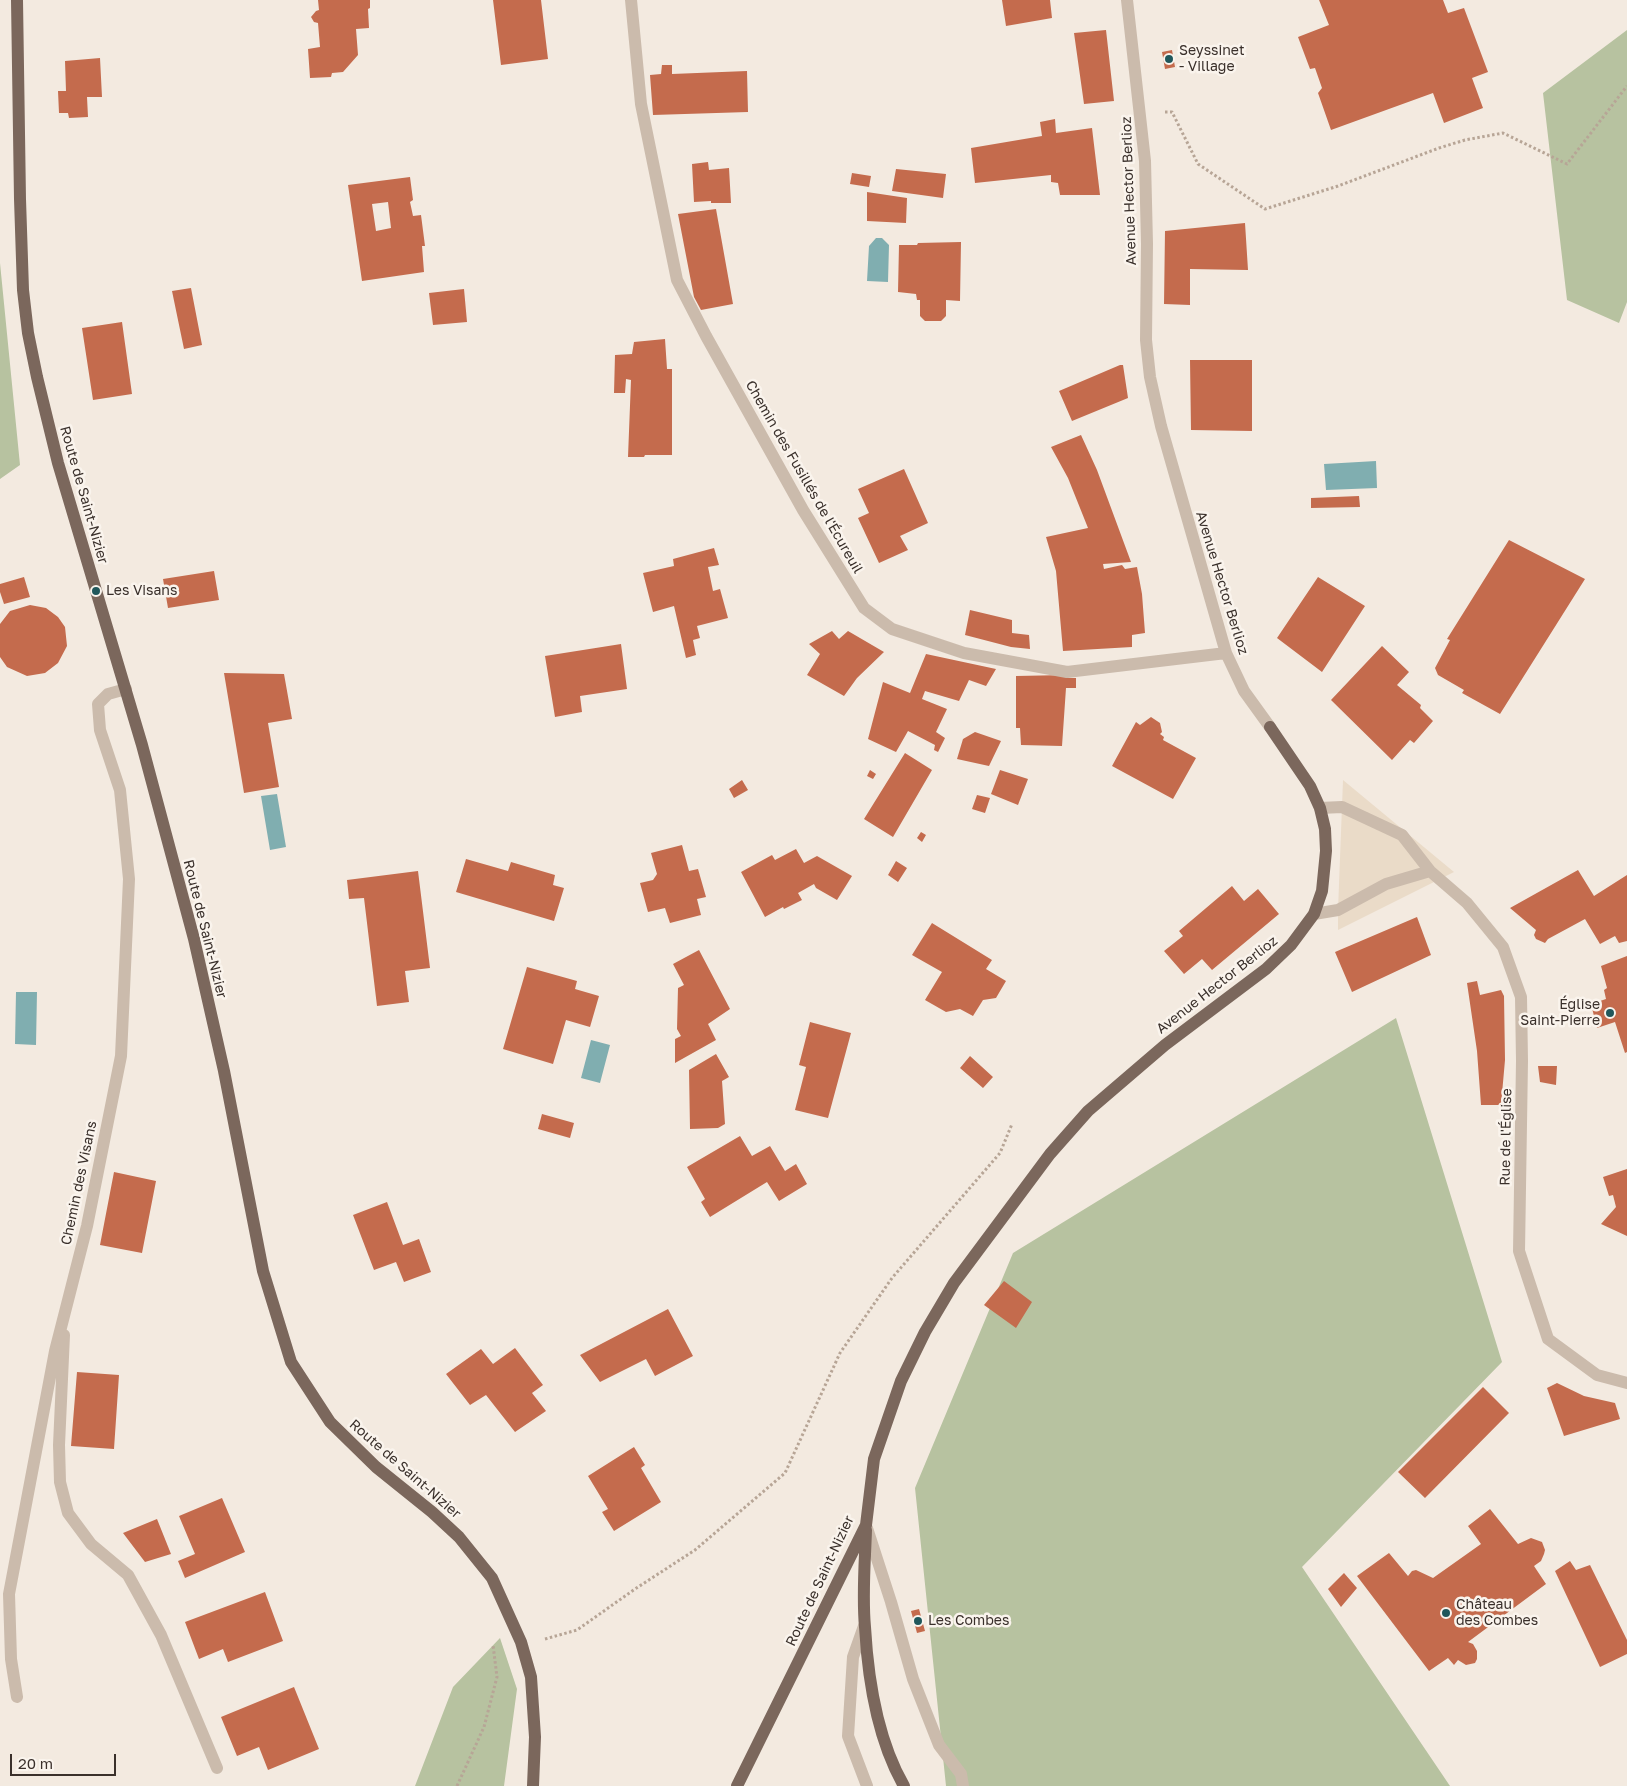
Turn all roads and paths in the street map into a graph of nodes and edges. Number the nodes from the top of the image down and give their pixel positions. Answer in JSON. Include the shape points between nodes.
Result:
{"nodes":[{"id":1,"x":17,"y":0,"type":"edge"},
{"id":2,"x":631,"y":0,"type":"edge"},
{"id":3,"x":1127,"y":0,"type":"edge"},
{"id":4,"x":1627,"y":86,"type":"edge"},
{"id":5,"x":1141,"y":116,"type":"junction"},
{"id":6,"x":1226,"y":653,"type":"junction"},
{"id":7,"x":126,"y":689,"type":"junction"},
{"id":8,"x":1270,"y":727,"type":"joint"},
{"id":9,"x":1320,"y":808,"type":"junction"},
{"id":10,"x":1430,"y":871,"type":"junction"},
{"id":11,"x":1314,"y":914,"type":"junction"},
{"id":12,"x":1012,"y":1124,"type":"dead end"},
{"id":13,"x":1050,"y":1154,"type":"joint"},
{"id":14,"x":65,"y":1310,"type":"junction"},
{"id":15,"x":1627,"y":1383,"type":"edge"},
{"id":16,"x":866,"y":1525,"type":"junction"},
{"id":17,"x":864,"y":1626,"type":"junction"},
{"id":18,"x":493,"y":1640,"type":"dead end"},
{"id":19,"x":521,"y":1642,"type":"junction"},
{"id":20,"x":17,"y":1697,"type":"dead end"},
{"id":21,"x":217,"y":1768,"type":"dead end"},
{"id":22,"x":457,"y":1786,"type":"edge"},
{"id":23,"x":533,"y":1786,"type":"edge"},
{"id":24,"x":737,"y":1786,"type":"edge"},
{"id":25,"x":867,"y":1786,"type":"edge"},
{"id":26,"x":904,"y":1786,"type":"edge"},
{"id":27,"x":963,"y":1786,"type":"edge"}],
"edges":[{"from":1,"to":7,"type":"main road","name":"Route de Saint-Nizier","via":[[20,208],[28,333],[58,463]]},
{"from":2,"to":6,"type":"street","name":"Chemin des Fusillés de l'Écureuil","via":[[641,104],[677,280],[803,510],[864,608],[892,629],[964,653],[1067,672]]},
{"from":3,"to":5,"type":"street","name":"Avenue Hector Berlioz"},
{"from":4,"to":5,"type":"path","via":[[1567,164],[1503,133],[1439,148],[1266,209],[1198,164],[1172,112]]},
{"from":5,"to":6,"type":"street","name":"Avenue Hector Berlioz","via":[[1147,244],[1146,340],[1150,377]]},
{"from":6,"to":8,"type":"street","name":"Avenue Hector Berlioz","via":[[1244,691]]},
{"from":7,"to":14,"type":"street","name":"Chemin des Visans","via":[[108,694],[98,704],[100,730],[120,790],[130,879],[121,1056],[87,1226]]},
{"from":7,"to":19,"type":"main road","name":"Route de Saint-Nizier","via":[[194,939],[224,1071],[263,1272],[291,1362],[330,1422],[478,1558],[492,1578]]},
{"from":8,"to":9,"type":"main road","name":"Avenue Hector Berlioz","via":[[1310,786]]},
{"from":9,"to":10,"type":"street","name":"Rue de l'Église","via":[[1342,807],[1402,835]]},
{"from":9,"to":11,"type":"main road","name":"Avenue Hector Berlioz","via":[[1326,851],[1322,891]]},
{"from":10,"to":11,"type":"street","via":[[1386,884],[1338,910]]},
{"from":10,"to":15,"type":"street","name":"Rue de l'Église","via":[[1467,903],[1503,947],[1521,997],[1519,1251],[1548,1339],[1597,1375]]},
{"from":11,"to":13,"type":"main road","name":"Avenue Hector Berlioz","via":[[1292,945],[1266,969],[1164,1044],[1088,1111]]},
{"from":12,"to":19,"type":"path","via":[[1000,1153],[892,1278],[840,1353],[785,1473],[694,1550],[578,1630],[554,1638]]},
{"from":13,"to":16,"type":"main road","name":"Route de Saint-Nizier","via":[[954,1283],[925,1332],[901,1381],[874,1459]]},
{"from":14,"to":20,"type":"street","name":"Chemin des Visans","via":[[9,1594],[11,1659]]},
{"from":14,"to":21,"type":"street","via":[[59,1446],[60,1482],[68,1513],[91,1544],[128,1576],[161,1635]]},
{"from":16,"to":17,"type":"main road"},
{"from":16,"to":24,"type":"main road","name":"Route de Saint-Nizier"},
{"from":16,"to":27,"type":"street","via":[[913,1679],[939,1745],[961,1774]]},
{"from":17,"to":25,"type":"street","via":[[853,1657],[848,1736]]},
{"from":17,"to":26,"type":"main road","via":[[875,1704],[894,1768]]},
{"from":18,"to":22,"type":"path","via":[[498,1677],[484,1727]]},
{"from":19,"to":23,"type":"main road","name":"Route de Saint-Nizier","via":[[531,1677],[535,1737]]}]}
